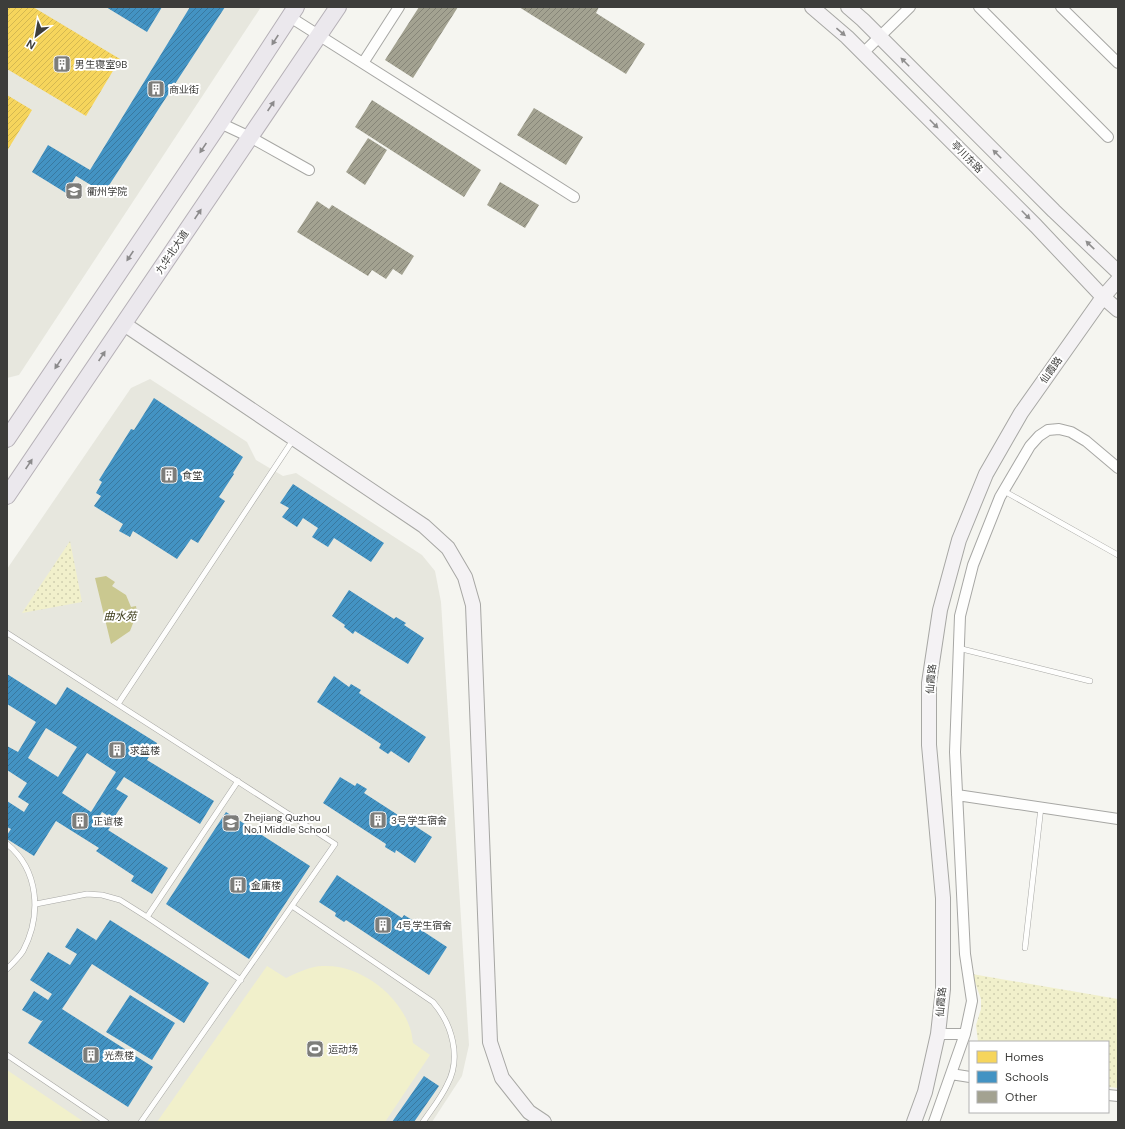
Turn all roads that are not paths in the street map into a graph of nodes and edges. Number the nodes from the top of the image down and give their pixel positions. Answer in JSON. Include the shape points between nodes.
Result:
{"nodes":[{"id":1,"x":338,"y":7,"type":"edge"},
{"id":2,"x":399,"y":7,"type":"edge"},
{"id":3,"x":812,"y":7,"type":"edge"},
{"id":4,"x":848,"y":7,"type":"edge"},
{"id":5,"x":910,"y":7,"type":"edge"},
{"id":6,"x":979,"y":7,"type":"edge"},
{"id":7,"x":1061,"y":7,"type":"edge"},
{"id":8,"x":293,"y":12,"type":"edge"},
{"id":9,"x":319,"y":35,"type":"junction"},
{"id":10,"x":880,"y":36,"type":"junction"},
{"id":11,"x":863,"y":53,"type":"junction"},
{"id":12,"x":363,"y":63,"type":"junction"},
{"id":13,"x":1118,"y":63,"type":"edge"},
{"id":14,"x":220,"y":123,"type":"junction"},
{"id":15,"x":250,"y":137,"type":"junction"},
{"id":16,"x":1108,"y":137,"type":"dead end"},
{"id":17,"x":309,"y":170,"type":"dead end"},
{"id":18,"x":574,"y":197,"type":"dead end"},
{"id":19,"x":1118,"y":272,"type":"edge"},
{"id":20,"x":1118,"y":280,"type":"edge"},
{"id":21,"x":1103,"y":297,"type":"junction"},
{"id":22,"x":1118,"y":310,"type":"edge"},
{"id":23,"x":124,"y":324,"type":"junction"},
{"id":24,"x":12,"y":423,"type":"edge"},
{"id":25,"x":293,"y":438,"type":"junction"},
{"id":26,"x":7,"y":439,"type":"edge"},
{"id":27,"x":1118,"y":468,"type":"edge"},
{"id":28,"x":1004,"y":491,"type":"junction"},
{"id":29,"x":7,"y":496,"type":"edge"},
{"id":30,"x":1118,"y":556,"type":"edge"},
{"id":31,"x":7,"y":633,"type":"edge"},
{"id":32,"x":958,"y":648,"type":"junction"},
{"id":33,"x":1090,"y":681,"type":"dead end"},
{"id":34,"x":118,"y":704,"type":"junction"},
{"id":35,"x":238,"y":781,"type":"junction"},
{"id":36,"x":957,"y":795,"type":"junction"},
{"id":37,"x":1041,"y":807,"type":"junction"},
{"id":38,"x":1118,"y":819,"type":"edge"},
{"id":39,"x":7,"y":844,"type":"edge"},
{"id":40,"x":36,"y":904,"type":"junction"},
{"id":41,"x":292,"y":906,"type":"junction"},
{"id":42,"x":147,"y":916,"type":"junction"},
{"id":43,"x":1025,"y":948,"type":"dead end"},
{"id":44,"x":7,"y":969,"type":"edge"},
{"id":45,"x":241,"y":980,"type":"junction"},
{"id":46,"x":938,"y":1034,"type":"junction"},
{"id":47,"x":966,"y":1034,"type":"junction"},
{"id":48,"x":7,"y":1055,"type":"edge"},
{"id":49,"x":951,"y":1074,"type":"junction"},
{"id":50,"x":969,"y":1077,"type":"edge"},
{"id":51,"x":106,"y":1122,"type":"edge"},
{"id":52,"x":141,"y":1122,"type":"edge"},
{"id":53,"x":423,"y":1122,"type":"edge"},
{"id":54,"x":544,"y":1122,"type":"edge"},
{"id":55,"x":914,"y":1122,"type":"edge"},
{"id":56,"x":934,"y":1122,"type":"edge"}],
"edges":[{"from":1,"to":9,"type":"main road","name":"九华北大道"},
{"from":2,"to":12,"type":"street"},
{"from":3,"to":11,"type":"street","name":"亭川东路","one_way":true},
{"from":4,"to":10,"type":"street"},
{"from":5,"to":10,"type":"street"},
{"from":6,"to":16,"type":"street"},
{"from":7,"to":13,"type":"street"},
{"from":8,"to":9,"type":"street"},
{"from":8,"to":14,"type":"main road","one_way":true},
{"from":9,"to":12,"type":"street"},
{"from":15,"to":9,"type":"main road","name":"九华北大道","one_way":true},
{"from":10,"to":11,"type":"street"},
{"from":19,"to":10,"type":"street","one_way":true},
{"from":11,"to":21,"type":"street","name":"亭川东路","one_way":true,"via":[[1036,226]]},
{"from":12,"to":18,"type":"street"},
{"from":14,"to":15,"type":"street"},
{"from":14,"to":24,"type":"main road","one_way":true},
{"from":15,"to":17,"type":"street"},
{"from":23,"to":15,"type":"main road","name":"九华北大道","one_way":true},
{"from":20,"to":21,"type":"street","name":"仙霞路"},
{"from":21,"to":22,"type":"street","name":"亭川东路"},
{"from":21,"to":46,"type":"street","name":"仙霞路","via":[[1021,413],[986,474],[959,540],[940,610],[929,683],[929,745],[943,898],[943,989]]},
{"from":23,"to":25,"type":"street"},
{"from":29,"to":23,"type":"main road","name":"九华北大道","one_way":true},
{"from":24,"to":26,"type":"main road"},
{"from":25,"to":34,"type":"lane"},
{"from":25,"to":54,"type":"street","via":[[424,526],[448,548],[465,577],[472,605],[490,1042],[502,1078],[529,1112]]},
{"from":27,"to":28,"type":"street","via":[[1071,432],[1048,430],[1030,446]]},
{"from":28,"to":30,"type":"lane"},
{"from":28,"to":32,"type":"street","via":[[973,565],[960,616]]},
{"from":31,"to":34,"type":"lane"},
{"from":32,"to":33,"type":"lane"},
{"from":32,"to":36,"type":"street","via":[[955,752]]},
{"from":34,"to":35,"type":"lane"},
{"from":35,"to":41,"type":"lane","via":[[335,844]]},
{"from":35,"to":42,"type":"lane"},
{"from":36,"to":37,"type":"street"},
{"from":36,"to":47,"type":"street","via":[[965,954],[972,1001]]},
{"from":37,"to":38,"type":"street"},
{"from":37,"to":43,"type":"lane"},
{"from":39,"to":40,"type":"lane","via":[[16,851],[30,875]]},
{"from":40,"to":42,"type":"lane","via":[[87,894],[102,895],[120,900]]},
{"from":40,"to":44,"type":"lane","via":[[33,929],[22,952]]},
{"from":41,"to":45,"type":"lane"},
{"from":41,"to":53,"type":"lane","via":[[433,1002],[442,1012],[451,1031],[455,1053],[453,1072],[447,1086]]},
{"from":42,"to":45,"type":"lane"},
{"from":45,"to":52,"type":"lane"},
{"from":46,"to":47,"type":"street"},
{"from":46,"to":55,"type":"street","name":"仙霞路","via":[[925,1092]]},
{"from":47,"to":49,"type":"street"},
{"from":48,"to":51,"type":"lane"},
{"from":49,"to":50,"type":"street"},
{"from":49,"to":56,"type":"street"}]}
